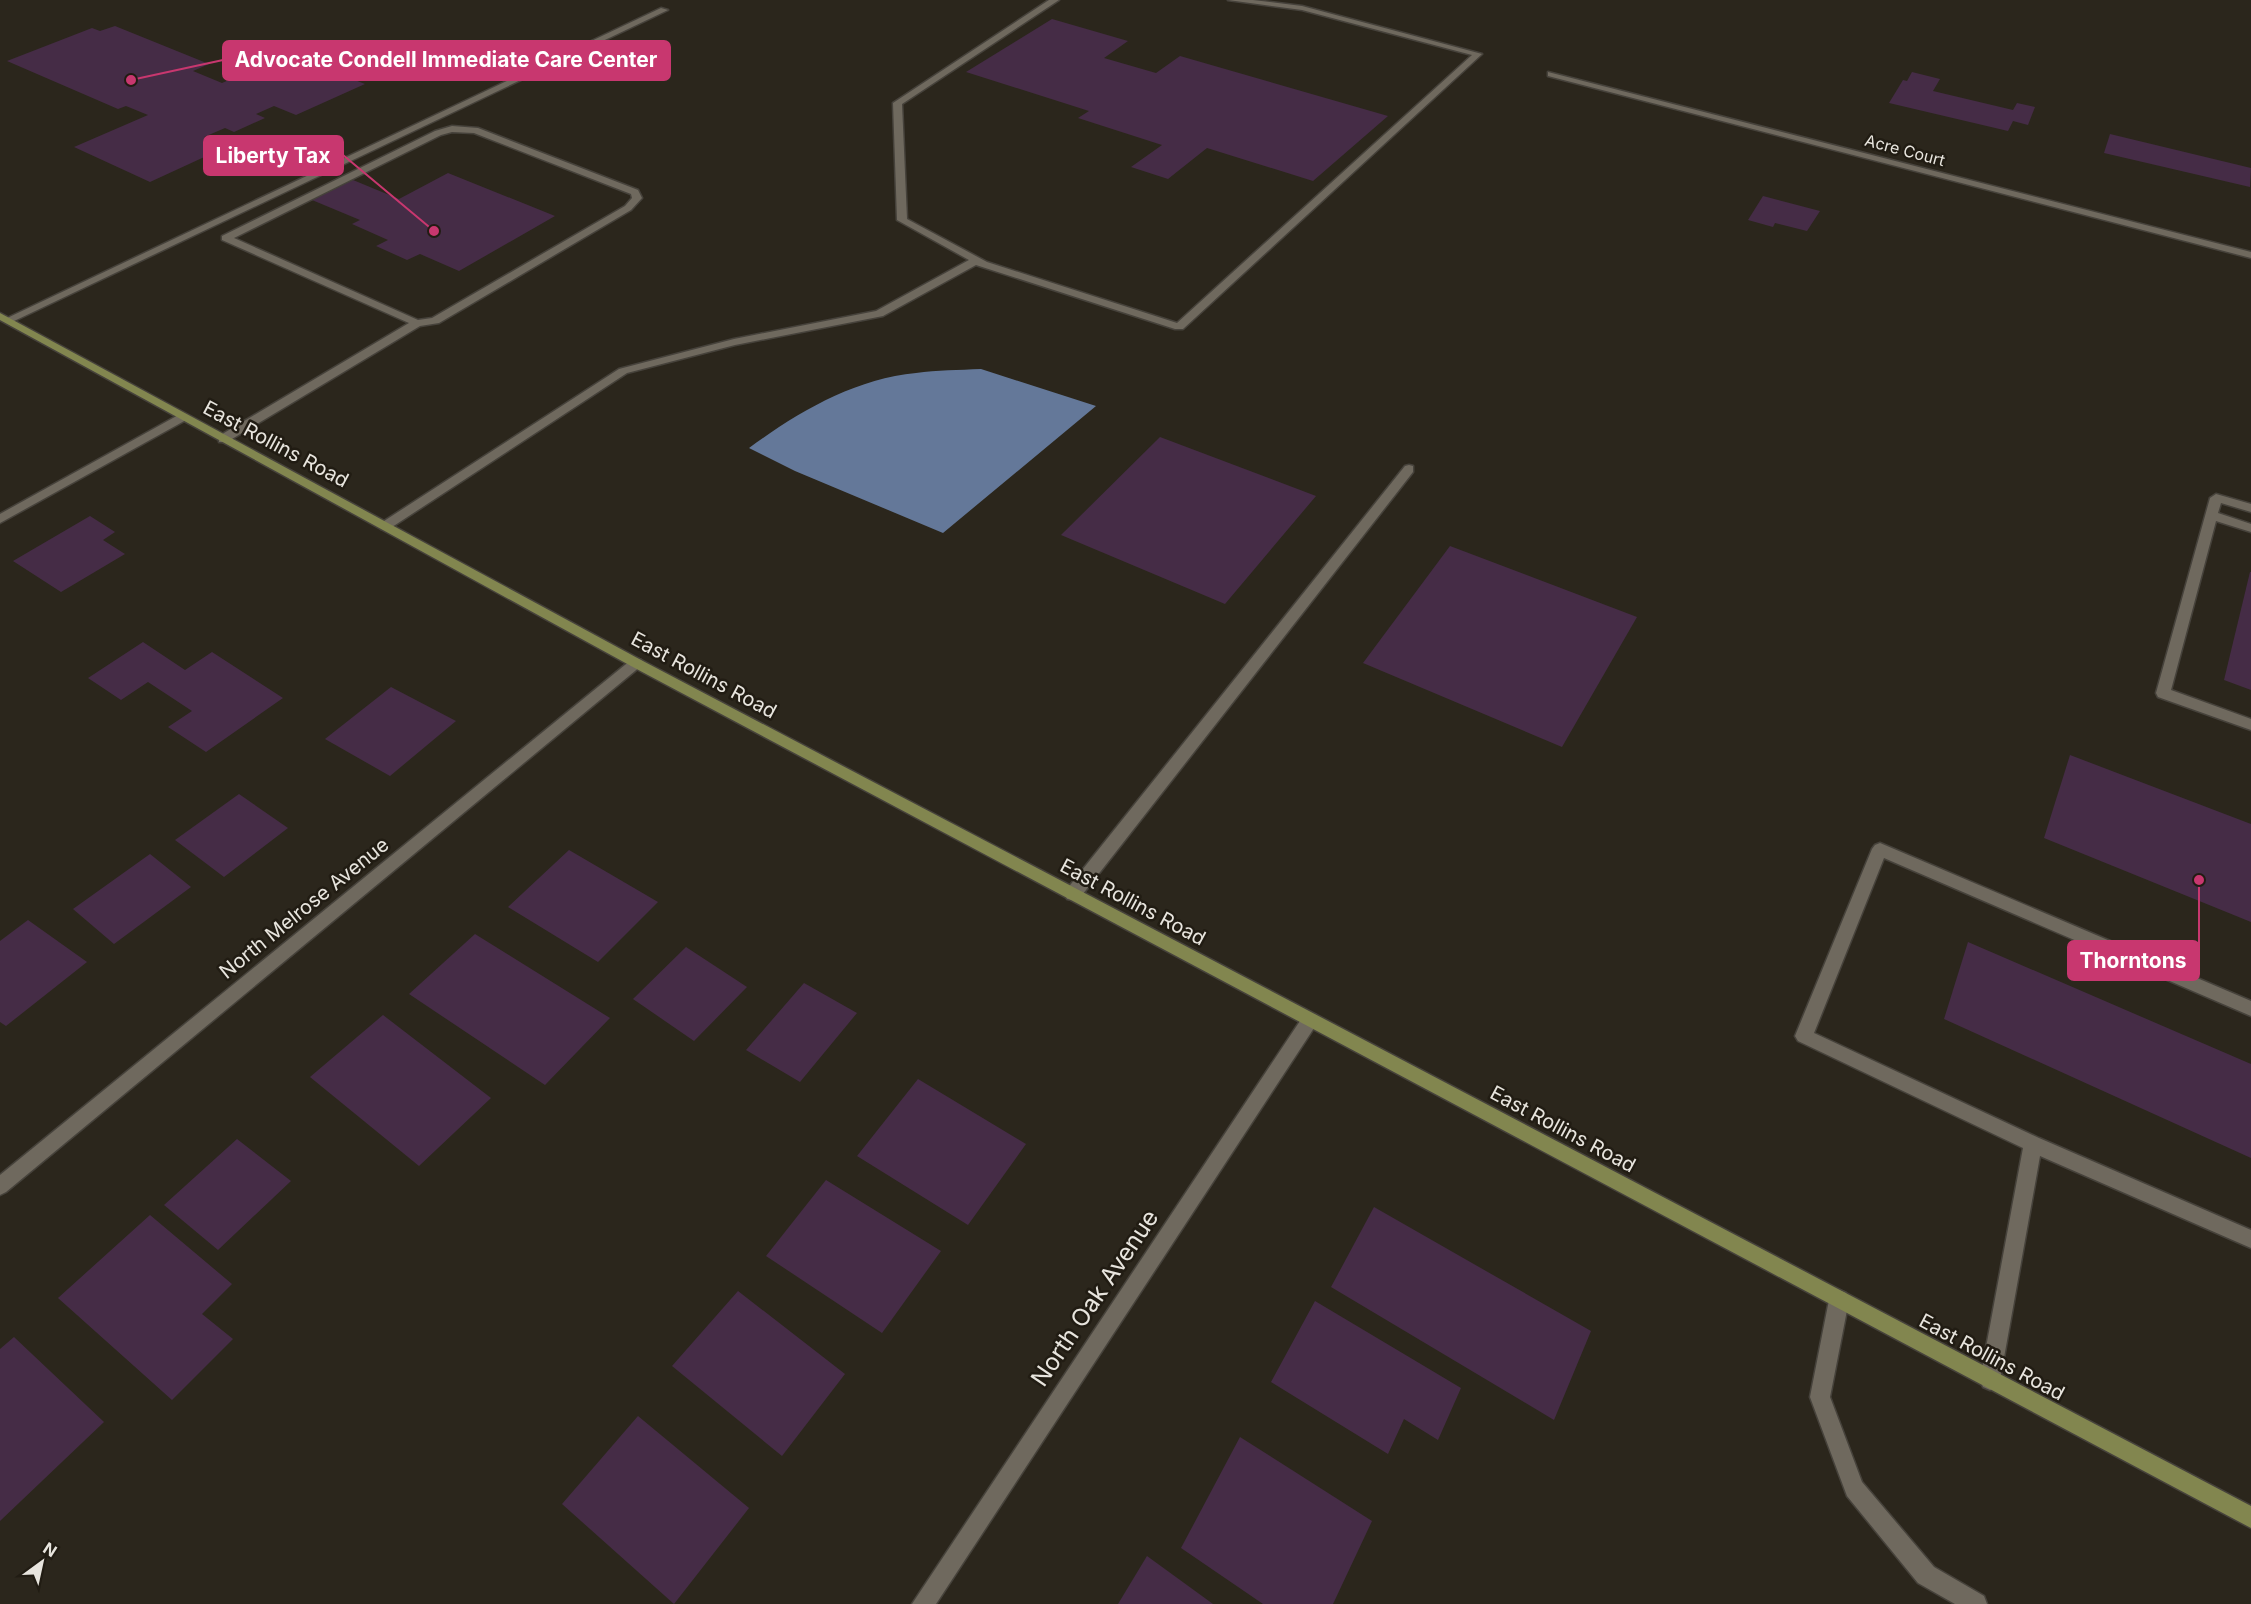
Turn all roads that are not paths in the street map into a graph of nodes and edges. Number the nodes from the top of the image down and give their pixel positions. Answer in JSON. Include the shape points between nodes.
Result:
{"nodes":[{"id":1,"x":1055,"y":0,"type":"edge"},
{"id":2,"x":1232,"y":0,"type":"edge"},
{"id":3,"x":664,"y":10,"type":"dead end"},
{"id":4,"x":1551,"y":74,"type":"dead end"},
{"id":5,"x":2251,"y":255,"type":"edge"},
{"id":6,"x":986,"y":265,"type":"junction"},
{"id":7,"x":4,"y":318,"type":"edge"},
{"id":8,"x":417,"y":323,"type":"junction"},
{"id":9,"x":182,"y":417,"type":"junction"},
{"id":10,"x":223,"y":439,"type":"junction"},
{"id":11,"x":1409,"y":469,"type":"dead end"},
{"id":12,"x":2251,"y":508,"type":"edge"},
{"id":13,"x":2211,"y":515,"type":"junction"},
{"id":14,"x":0,"y":519,"type":"edge"},
{"id":15,"x":385,"y":526,"type":"junction"},
{"id":16,"x":2251,"y":528,"type":"edge"},
{"id":17,"x":636,"y":663,"type":"junction"},
{"id":18,"x":2251,"y":725,"type":"edge"},
{"id":19,"x":1073,"y":894,"type":"junction"},
{"id":20,"x":2251,"y":1009,"type":"edge"},
{"id":21,"x":1310,"y":1020,"type":"junction"},
{"id":22,"x":2033,"y":1144,"type":"junction"},
{"id":23,"x":0,"y":1186,"type":"edge"},
{"id":24,"x":2251,"y":1239,"type":"edge"},
{"id":25,"x":1839,"y":1300,"type":"junction"},
{"id":26,"x":1990,"y":1380,"type":"junction"},
{"id":27,"x":2251,"y":1517,"type":"edge"},
{"id":28,"x":923,"y":1604,"type":"edge"},
{"id":29,"x":1976,"y":1604,"type":"edge"}],
"edges":[{"from":1,"to":6,"type":"street","via":[[897,103],[902,220]]},
{"from":2,"to":6,"type":"street","via":[[1302,8],[1478,54],[1179,327]]},
{"from":3,"to":7,"type":"street"},
{"from":4,"to":5,"type":"street","name":"Acre Court"},
{"from":6,"to":15,"type":"street","via":[[975,261],[879,314],[734,342],[623,371]]},
{"from":7,"to":9,"type":"main road","name":"East Rollins Road"},
{"from":8,"to":8,"type":"street","via":[[226,238],[452,129],[475,130],[635,192],[637,198],[628,208],[435,321]]},
{"from":8,"to":10,"type":"street"},
{"from":9,"to":10,"type":"main road","name":"East Rollins Road"},
{"from":9,"to":14,"type":"street"},
{"from":10,"to":15,"type":"main road","name":"East Rollins Road"},
{"from":11,"to":19,"type":"street"},
{"from":12,"to":13,"type":"street","via":[[2216,498]]},
{"from":13,"to":16,"type":"street"},
{"from":13,"to":18,"type":"street","via":[[2163,693]]},
{"from":15,"to":17,"type":"main road","name":"East Rollins Road"},
{"from":17,"to":19,"type":"main road","name":"East Rollins Road"},
{"from":17,"to":23,"type":"street","name":"North Melrose Avenue"},
{"from":19,"to":21,"type":"main road","name":"East Rollins Road"},
{"from":20,"to":22,"type":"street","via":[[1880,849],[1804,1036]]},
{"from":21,"to":25,"type":"main road","name":"East Rollins Road"},
{"from":21,"to":28,"type":"street","name":"North Oak Avenue"},
{"from":22,"to":24,"type":"street"},
{"from":22,"to":26,"type":"street"},
{"from":25,"to":26,"type":"main road","name":"East Rollins Road"},
{"from":25,"to":29,"type":"street","via":[[1820,1396],[1854,1489],[1926,1575]]},
{"from":26,"to":27,"type":"main road","name":"East Rollins Road"}]}
